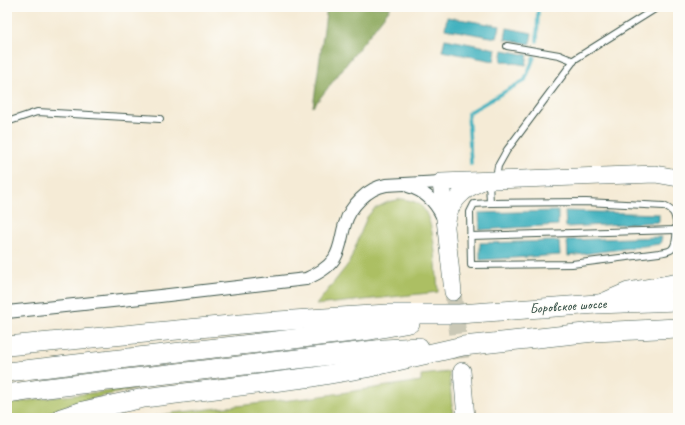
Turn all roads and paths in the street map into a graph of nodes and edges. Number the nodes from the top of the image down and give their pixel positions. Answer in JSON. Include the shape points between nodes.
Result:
{"nodes":[{"id":1,"x":658,"y":7,"type":"edge"},
{"id":2,"x":507,"y":46,"type":"dead end"},
{"id":3,"x":574,"y":61,"type":"junction"},
{"id":4,"x":160,"y":119,"type":"dead end"},
{"id":5,"x":7,"y":122,"type":"edge"},
{"id":6,"x":677,"y":178,"type":"edge"},
{"id":7,"x":489,"y":180,"type":"junction"},
{"id":8,"x":441,"y":182,"type":"junction"},
{"id":9,"x":401,"y":184,"type":"junction"},
{"id":10,"x":490,"y":203,"type":"junction"},
{"id":11,"x":446,"y":228,"type":"junction"},
{"id":12,"x":676,"y":230,"type":"junction"},
{"id":13,"x":470,"y":236,"type":"junction"},
{"id":14,"x":678,"y":282,"type":"edge"},
{"id":15,"x":453,"y":292,"type":"tunnel mouth"},
{"id":16,"x":678,"y":300,"type":"edge"},
{"id":17,"x":597,"y":304,"type":"junction"},
{"id":18,"x":7,"y":312,"type":"edge"},
{"id":19,"x":459,"y":314,"type":"junction"},
{"id":20,"x":678,"y":328,"type":"edge"},
{"id":21,"x":7,"y":346,"type":"edge"},
{"id":22,"x":463,"y":346,"type":"junction"},
{"id":23,"x":462,"y":371,"type":"tunnel mouth"},
{"id":24,"x":7,"y":372,"type":"edge"},
{"id":25,"x":7,"y":394,"type":"edge"},
{"id":26,"x":66,"y":417,"type":"edge"},
{"id":27,"x":466,"y":418,"type":"edge"}],
"edges":[{"from":1,"to":3,"type":"lane"},
{"from":2,"to":3,"type":"lane","via":[[559,55]]},
{"from":3,"to":7,"type":"lane","via":[[507,150]]},
{"from":4,"to":5,"type":"lane","via":[[37,112]]},
{"from":6,"to":7,"type":"street","via":[[655,174]]},
{"from":7,"to":8,"type":"street"},
{"from":7,"to":10,"type":"lane"},
{"from":7,"to":11,"type":"street","via":[[468,189],[457,198],[448,214]]},
{"from":8,"to":9,"type":"street"},
{"from":8,"to":11,"type":"street"},
{"from":9,"to":11,"type":"street","via":[[419,190],[431,199],[439,209]]},
{"from":9,"to":18,"type":"street","via":[[380,186],[361,198],[347,218],[335,258],[327,267],[306,279]]},
{"from":10,"to":12,"type":"lane","via":[[586,202],[664,206],[674,213]]},
{"from":10,"to":13,"type":"lane","via":[[474,204],[470,212]]},
{"from":11,"to":15,"type":"street"},
{"from":12,"to":13,"type":"lane"},
{"from":12,"to":13,"type":"lane","via":[[674,246],[666,252],[572,264],[471,265]]},
{"from":14,"to":17,"type":"street","via":[[628,290]]},
{"from":16,"to":17,"type":"main road","name":"Боровское шоссе"},
{"from":17,"to":19,"type":"main road","name":"Боровское шоссе"},
{"from":19,"to":21,"type":"main road","via":[[387,314],[262,322]]},
{"from":19,"to":24,"type":"main road","via":[[371,330]]},
{"from":20,"to":22,"type":"main road","name":"Боровское шоссе","via":[[594,332]]},
{"from":22,"to":25,"type":"main road","via":[[384,349]]},
{"from":22,"to":26,"type":"main road","via":[[313,377],[144,398],[101,406]]},
{"from":23,"to":27,"type":"street"}]}
